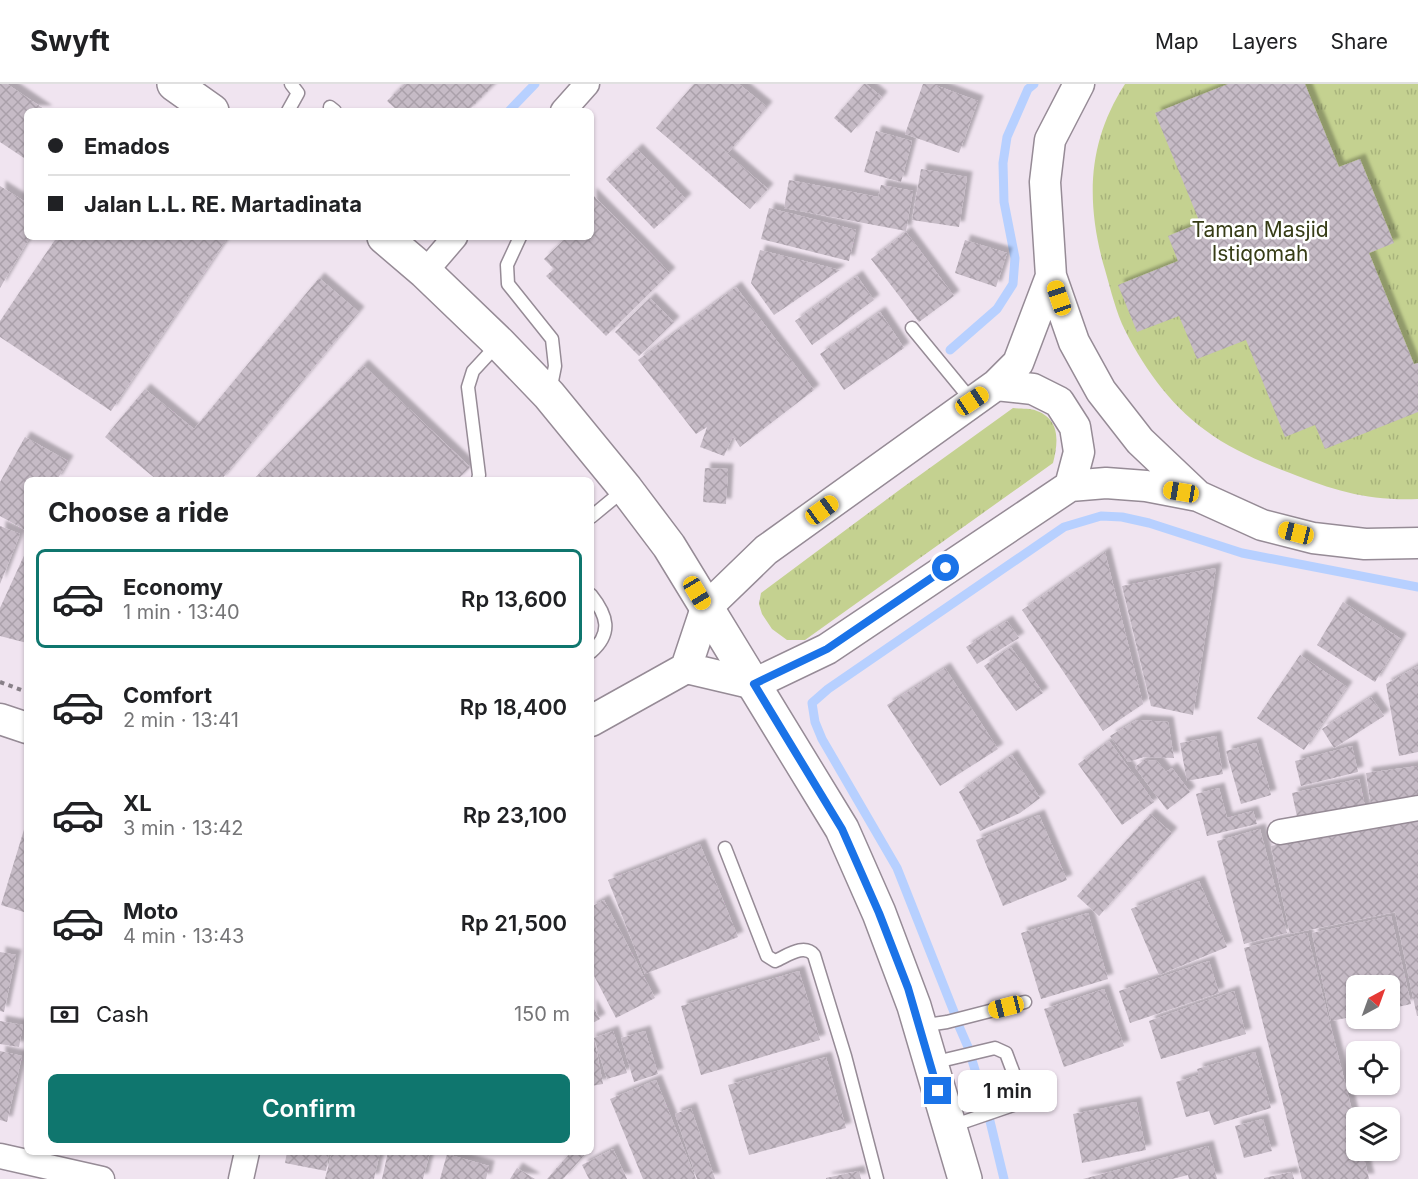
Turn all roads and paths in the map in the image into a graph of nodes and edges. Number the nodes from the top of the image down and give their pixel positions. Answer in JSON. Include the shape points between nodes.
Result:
{"nodes":[{"id":1,"x":174,"y":84,"type":"edge"},
{"id":2,"x":291,"y":84,"type":"edge"},
{"id":3,"x":587,"y":84,"type":"edge"},
{"id":4,"x":1079,"y":84,"type":"edge"},
{"id":5,"x":208,"y":108,"type":"edge"},
{"id":6,"x":290,"y":108,"type":"edge"},
{"id":7,"x":567,"y":108,"type":"edge"},
{"id":8,"x":390,"y":240,"type":"edge"},
{"id":9,"x":452,"y":240,"type":"edge"},
{"id":10,"x":519,"y":240,"type":"edge"},
{"id":11,"x":425,"y":272,"type":"junction"},
{"id":12,"x":1051,"y":276,"type":"junction"},
{"id":13,"x":912,"y":328,"type":"dead end"},
{"id":14,"x":499,"y":343,"type":"junction"},
{"id":15,"x":984,"y":393,"type":"junction"},
{"id":16,"x":549,"y":395,"type":"junction"},
{"id":17,"x":479,"y":477,"type":"edge"},
{"id":18,"x":1070,"y":486,"type":"junction"},
{"id":19,"x":626,"y":489,"type":"junction"},
{"id":20,"x":1198,"y":495,"type":"junction"},
{"id":21,"x":594,"y":515,"type":"edge"},
{"id":22,"x":1416,"y":543,"type":"edge"},
{"id":23,"x":594,"y":600,"type":"edge"},
{"id":24,"x":706,"y":608,"type":"junction"},
{"id":25,"x":594,"y":649,"type":"edge"},
{"id":26,"x":686,"y":668,"type":"junction"},
{"id":27,"x":0,"y":682,"type":"edge"},
{"id":28,"x":754,"y":684,"type":"junction"},
{"id":29,"x":24,"y":691,"type":"edge"},
{"id":30,"x":594,"y":719,"type":"edge"},
{"id":31,"x":0,"y":720,"type":"edge"},
{"id":32,"x":24,"y":727,"type":"edge"},
{"id":33,"x":1418,"y":807,"type":"edge"},
{"id":34,"x":1280,"y":832,"type":"dead end"},
{"id":35,"x":724,"y":848,"type":"dead end"},
{"id":36,"x":1025,"y":1002,"type":"dead end"},
{"id":37,"x":919,"y":1027,"type":"junction"},
{"id":38,"x":930,"y":1064,"type":"junction"},
{"id":39,"x":949,"y":1127,"type":"junction"},
{"id":40,"x":246,"y":1155,"type":"edge"},
{"id":41,"x":0,"y":1156,"type":"edge"},
{"id":42,"x":102,"y":1179,"type":"edge"},
{"id":43,"x":241,"y":1179,"type":"edge"},
{"id":44,"x":877,"y":1179,"type":"edge"},
{"id":45,"x":965,"y":1179,"type":"edge"}],
"edges":[{"from":1,"to":5,"type":"main road"},
{"from":2,"to":6,"type":"lane","via":[[298,93]]},
{"from":3,"to":7,"type":"street"},
{"from":4,"to":12,"type":"street","via":[[1050,141],[1045,182]]},
{"from":8,"to":11,"type":"main road"},
{"from":9,"to":11,"type":"street"},
{"from":10,"to":16,"type":"lane","via":[[507,265],[508,284],[552,339],[555,366]]},
{"from":11,"to":14,"type":"main road"},
{"from":12,"to":15,"type":"street","via":[[1018,363]]},
{"from":12,"to":20,"type":"street","via":[[1074,342],[1101,391],[1140,441]]},
{"from":13,"to":15,"type":"lane"},
{"from":14,"to":16,"type":"main road"},
{"from":14,"to":17,"type":"lane","via":[[473,371],[468,387]]},
{"from":15,"to":18,"type":"street","via":[[1033,389],[1059,402],[1076,428],[1079,452]]},
{"from":15,"to":24,"type":"street","via":[[766,550]]},
{"from":16,"to":19,"type":"main road"},
{"from":18,"to":20,"type":"street","via":[[1106,483]]},
{"from":18,"to":28,"type":"street","via":[[827,649]]},
{"from":19,"to":21,"type":"lane"},
{"from":19,"to":24,"type":"main road","via":[[669,546]]},
{"from":20,"to":22,"type":"street","via":[[1262,525],[1313,538],[1365,544]]},
{"from":23,"to":25,"type":"lane","via":[[605,616],[605,628]]},
{"from":24,"to":26,"type":"street"},
{"from":24,"to":28,"type":"main road"},
{"from":26,"to":28,"type":"street"},
{"from":26,"to":30,"type":"street"},
{"from":27,"to":29,"type":"path"},
{"from":28,"to":37,"type":"main road","via":[[842,829],[879,913]]},
{"from":31,"to":32,"type":"street"},
{"from":33,"to":34,"type":"street"},
{"from":35,"to":44,"type":"lane","via":[[767,956],[775,961],[805,949],[814,956]]},
{"from":36,"to":37,"type":"lane"},
{"from":37,"to":38,"type":"main road"},
{"from":38,"to":39,"type":"main road"},
{"from":38,"to":39,"type":"lane","via":[[1002,1049],[1021,1094],[1016,1104]]},
{"from":39,"to":45,"type":"main road"},
{"from":40,"to":43,"type":"street"},
{"from":41,"to":42,"type":"street"}]}
